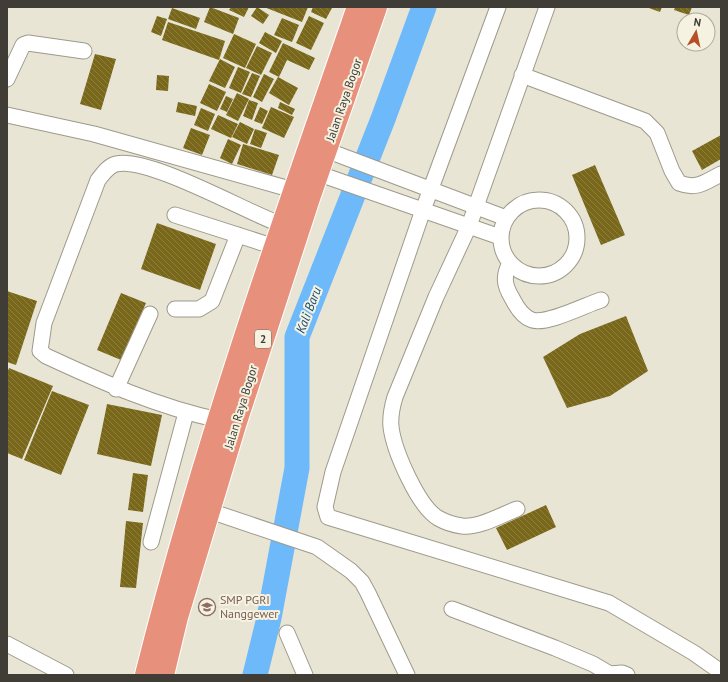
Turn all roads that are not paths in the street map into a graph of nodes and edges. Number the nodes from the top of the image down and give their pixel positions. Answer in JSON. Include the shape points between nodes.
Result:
{"nodes":[{"id":1,"x":358,"y":7,"type":"edge"},
{"id":2,"x":376,"y":7,"type":"edge"},
{"id":3,"x":498,"y":7,"type":"edge"},
{"id":4,"x":547,"y":7,"type":"edge"},
{"id":5,"x":84,"y":51,"type":"dead end"},
{"id":6,"x":522,"y":75,"type":"junction"},
{"id":7,"x":7,"y":79,"type":"edge"},
{"id":8,"x":7,"y":115,"type":"edge"},
{"id":9,"x":324,"y":150,"type":"junction"},
{"id":10,"x":315,"y":173,"type":"junction"},
{"id":11,"x":721,"y":174,"type":"edge"},
{"id":12,"x":431,"y":189,"type":"junction"},
{"id":13,"x":302,"y":192,"type":"junction"},
{"id":14,"x":476,"y":206,"type":"junction"},
{"id":15,"x":418,"y":208,"type":"junction"},
{"id":16,"x":175,"y":215,"type":"dead end"},
{"id":17,"x":506,"y":218,"type":"junction"},
{"id":18,"x":282,"y":225,"type":"junction"},
{"id":19,"x":469,"y":226,"type":"junction"},
{"id":20,"x":238,"y":235,"type":"junction"},
{"id":21,"x":500,"y":237,"type":"junction"},
{"id":22,"x":275,"y":247,"type":"junction"},
{"id":23,"x":510,"y":263,"type":"junction"},
{"id":24,"x":600,"y":300,"type":"dead end"},
{"id":25,"x":175,"y":309,"type":"dead end"},
{"id":26,"x":150,"y":314,"type":"dead end"},
{"id":27,"x":116,"y":388,"type":"junction"},
{"id":28,"x":186,"y":413,"type":"junction"},
{"id":29,"x":219,"y":420,"type":"junction"},
{"id":30,"x":518,"y":509,"type":"dead end"},
{"id":31,"x":211,"y":512,"type":"junction"},
{"id":32,"x":151,"y":542,"type":"dead end"},
{"id":33,"x":452,"y":609,"type":"dead end"},
{"id":34,"x":287,"y":633,"type":"dead end"},
{"id":35,"x":7,"y":644,"type":"edge"},
{"id":36,"x":721,"y":672,"type":"edge"},
{"id":37,"x":611,"y":674,"type":"edge"},
{"id":38,"x":66,"y":675,"type":"edge"},
{"id":39,"x":146,"y":675,"type":"edge"},
{"id":40,"x":163,"y":675,"type":"edge"},
{"id":41,"x":305,"y":675,"type":"edge"},
{"id":42,"x":407,"y":675,"type":"edge"},
{"id":43,"x":627,"y":675,"type":"edge"}],
"edges":[{"from":1,"to":9,"type":"highway","name":"Jalan Raya Bogor","number":"2"},
{"from":2,"to":9,"type":"highway","name":"Jalan Raya Bogor","number":"2"},
{"from":3,"to":12,"type":"street"},
{"from":4,"to":6,"type":"street"},
{"from":5,"to":7,"type":"street","via":[[28,42],[22,44]]},
{"from":6,"to":11,"type":"street","via":[[645,121],[657,133],[679,183],[688,187],[698,186]]},
{"from":6,"to":14,"type":"street"},
{"from":8,"to":13,"type":"street","via":[[94,134]]},
{"from":9,"to":10,"type":"highway","name":"Jalan Raya Bogor","number":"2"},
{"from":9,"to":12,"type":"street"},
{"from":10,"to":13,"type":"highway","name":"Jalan Raya Bogor","number":"2"},
{"from":10,"to":15,"type":"street"},
{"from":12,"to":14,"type":"street"},
{"from":12,"to":15,"type":"street"},
{"from":13,"to":18,"type":"highway","name":"Jalan Raya Bogor","number":"2"},
{"from":13,"to":31,"type":"highway","name":"Jalan Raya Bogor","number":"2"},
{"from":14,"to":17,"type":"street"},
{"from":14,"to":19,"type":"street"},
{"from":15,"to":19,"type":"street"},
{"from":15,"to":36,"type":"street","via":[[333,472],[325,507],[328,517],[608,603],[694,653]]},
{"from":16,"to":20,"type":"street"},
{"from":17,"to":21,"type":"street"},
{"from":17,"to":23,"type":"street","via":[[512,210],[526,201],[543,199],[559,204],[571,216],[577,231],[576,248],[569,262],[555,272],[539,276],[523,273]]},
{"from":18,"to":22,"type":"highway","name":"Jalan Raya Bogor","number":"2"},
{"from":18,"to":27,"type":"street","via":[[257,216],[161,170],[127,163],[109,168],[98,180],[44,323],[39,344],[40,351],[46,356]]},
{"from":19,"to":21,"type":"street"},
{"from":19,"to":30,"type":"street","via":[[436,296],[395,397],[391,427],[401,462],[417,494],[438,518],[463,526]]},
{"from":20,"to":22,"type":"street"},
{"from":20,"to":25,"type":"street","via":[[212,301],[199,310]]},
{"from":21,"to":23,"type":"street","via":[[502,251]]},
{"from":22,"to":29,"type":"highway","name":"Jalan Raya Bogor","number":"2"},
{"from":23,"to":24,"type":"street","via":[[505,273],[505,285],[517,306],[532,320],[543,321]]},
{"from":26,"to":27,"type":"street"},
{"from":27,"to":28,"type":"street"},
{"from":28,"to":29,"type":"street"},
{"from":28,"to":32,"type":"street"},
{"from":29,"to":31,"type":"highway","name":"Jalan Raya Bogor","number":"2"},
{"from":31,"to":39,"type":"highway","name":"Jalan Raya Bogor","number":"2","via":[[162,612]]},
{"from":31,"to":40,"type":"highway","name":"Jalan Raya Bogor","number":"2","via":[[177,618]]},
{"from":31,"to":42,"type":"street","via":[[317,548],[351,571],[362,582]]},
{"from":33,"to":37,"type":"street","via":[[562,650]]},
{"from":34,"to":41,"type":"street"},
{"from":35,"to":38,"type":"street"},
{"from":37,"to":43,"type":"street"}]}
